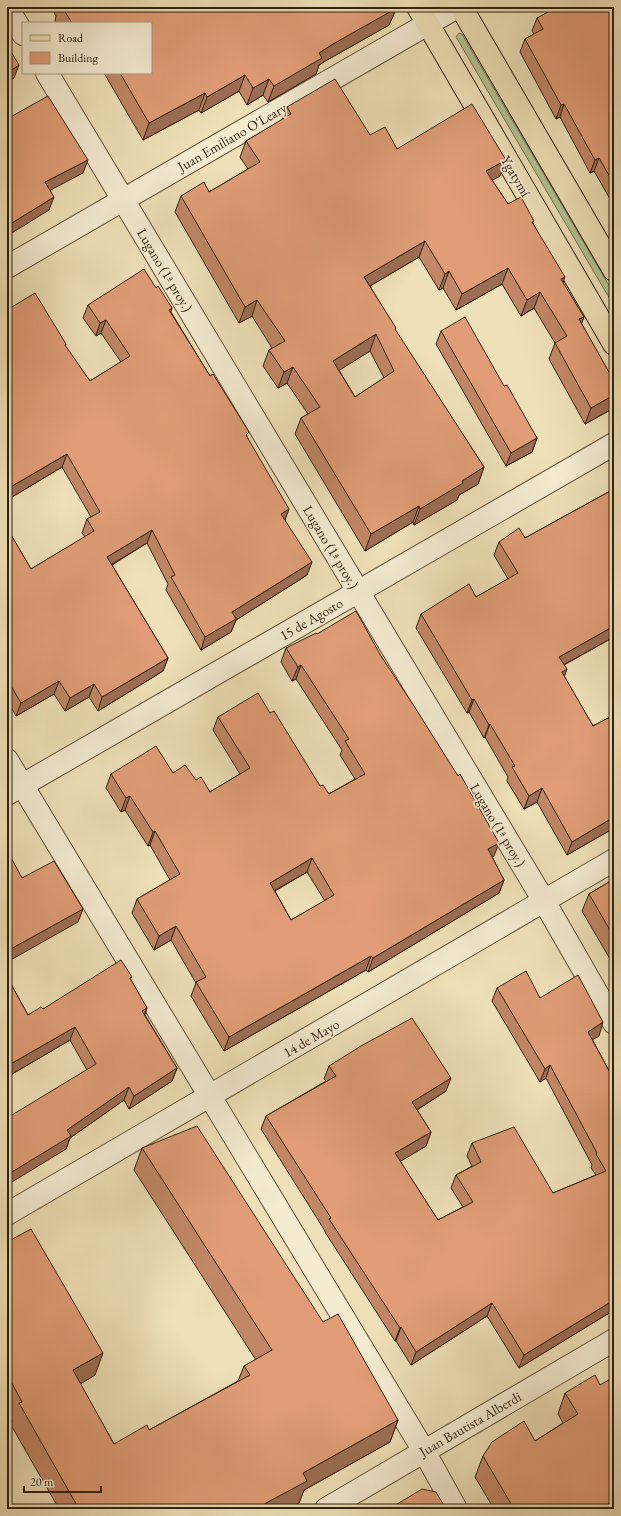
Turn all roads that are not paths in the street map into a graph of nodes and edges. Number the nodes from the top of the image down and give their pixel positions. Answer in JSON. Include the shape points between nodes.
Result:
{"nodes":[{"id":1,"x":7,"y":7,"type":"edge"},
{"id":2,"x":457,"y":7,"type":"edge"},
{"id":3,"x":461,"y":7,"type":"edge"},
{"id":4,"x":423,"y":15,"type":"edge"},
{"id":5,"x":22,"y":32,"type":"edge"},
{"id":6,"x":48,"y":74,"type":"edge"},
{"id":7,"x":123,"y":200,"type":"junction"},
{"id":8,"x":7,"y":267,"type":"edge"},
{"id":9,"x":614,"y":270,"type":"edge"},
{"id":10,"x":614,"y":344,"type":"edge"},
{"id":11,"x":614,"y":444,"type":"edge"},
{"id":12,"x":358,"y":592,"type":"junction"},
{"id":13,"x":7,"y":760,"type":"edge"},
{"id":14,"x":15,"y":789,"type":"edge"},
{"id":15,"x":614,"y":860,"type":"edge"},
{"id":16,"x":544,"y":901,"type":"junction"},
{"id":17,"x":614,"y":1023,"type":"edge"},
{"id":18,"x":210,"y":1096,"type":"junction"},
{"id":19,"x":7,"y":1214,"type":"edge"},
{"id":20,"x":614,"y":1340,"type":"edge"},
{"id":21,"x":424,"y":1451,"type":"junction"},
{"id":22,"x":326,"y":1509,"type":"edge"},
{"id":23,"x":456,"y":1509,"type":"edge"}],
"edges":[{"from":1,"to":5,"type":"street"},
{"from":2,"to":4,"type":"street","name":"Juan Emiliano O'Leary"},
{"from":3,"to":9,"type":"main road"},
{"from":4,"to":7,"type":"street","name":"Juan Emiliano O'Leary"},
{"from":4,"to":10,"type":"main road","name":"Ygatymí"},
{"from":6,"to":7,"type":"street","name":"Lugano (1ª proy.)"},
{"from":7,"to":8,"type":"street","name":"Juan Emiliano O'Leary"},
{"from":7,"to":12,"type":"street","name":"Lugano (1ª proy.)"},
{"from":11,"to":12,"type":"street","name":"15 de Agosto"},
{"from":12,"to":14,"type":"street","name":"15 de Agosto"},
{"from":12,"to":16,"type":"street","name":"Lugano (1ª proy.)"},
{"from":13,"to":14,"type":"street"},
{"from":14,"to":18,"type":"street"},
{"from":15,"to":16,"type":"street","name":"14 de Mayo"},
{"from":16,"to":17,"type":"street","name":"Lugano (1ª proy.)"},
{"from":16,"to":18,"type":"street","name":"14 de Mayo"},
{"from":18,"to":19,"type":"street","name":"14 de Mayo"},
{"from":18,"to":21,"type":"street"},
{"from":20,"to":21,"type":"street","name":"Juan Bautista Alberdi"},
{"from":21,"to":22,"type":"street","name":"Juan Bautista Alberdi"},
{"from":21,"to":23,"type":"street"}]}
